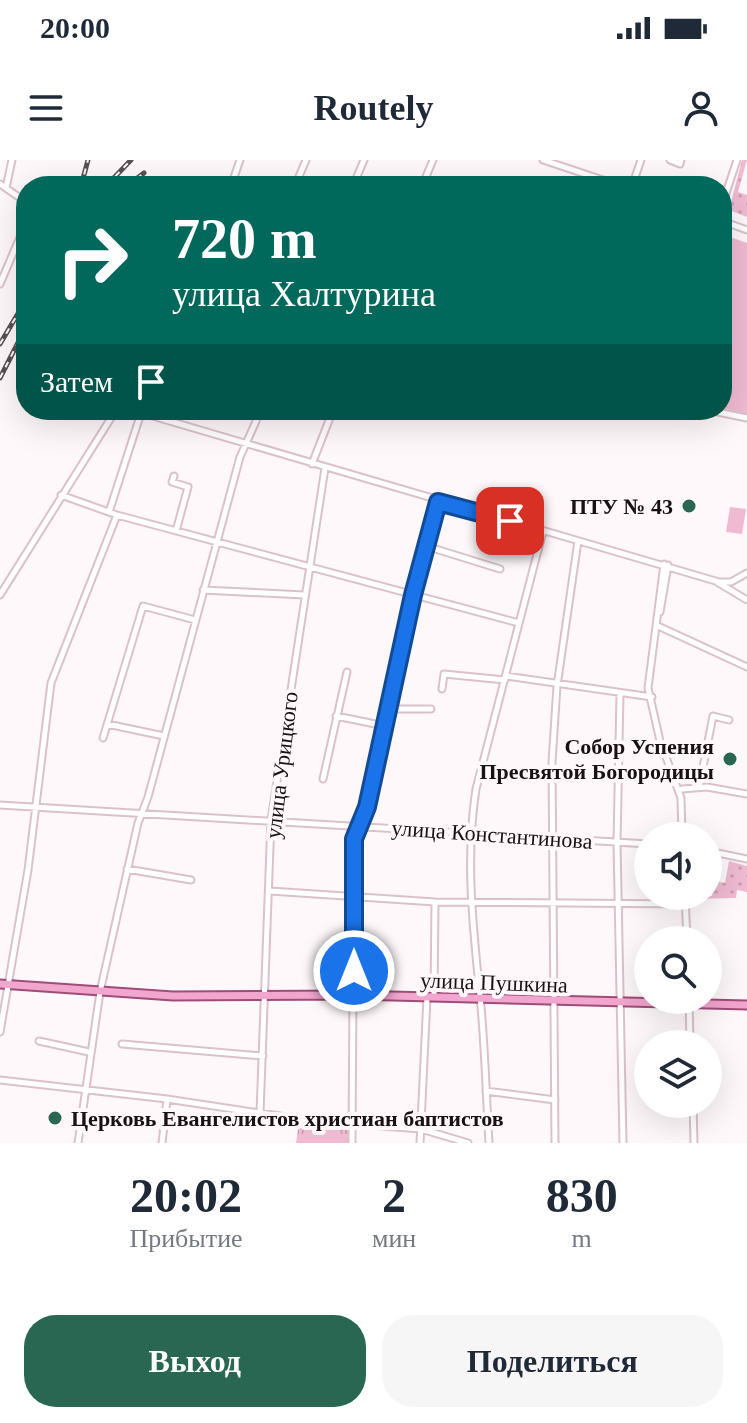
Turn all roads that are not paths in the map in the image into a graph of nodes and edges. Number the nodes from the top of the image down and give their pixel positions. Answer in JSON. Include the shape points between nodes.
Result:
{"nodes":[{"id":1,"x":12,"y":160,"type":"edge"},
{"id":2,"x":543,"y":160,"type":"edge"},
{"id":3,"x":568,"y":160,"type":"edge"},
{"id":4,"x":670,"y":160,"type":"edge"},
{"id":5,"x":681,"y":160,"type":"edge"},
{"id":6,"x":565,"y":168,"type":"junction"},
{"id":7,"x":590,"y":176,"type":"edge"},
{"id":8,"x":0,"y":184,"type":"edge"},
{"id":9,"x":6,"y":188,"type":"junction"},
{"id":10,"x":16,"y":195,"type":"edge"},
{"id":11,"x":16,"y":246,"type":"edge"},
{"id":12,"x":0,"y":284,"type":"edge"},
{"id":13,"x":110,"y":420,"type":"edge"},
{"id":14,"x":139,"y":420,"type":"edge"},
{"id":15,"x":164,"y":420,"type":"edge"},
{"id":16,"x":257,"y":420,"type":"edge"},
{"id":17,"x":329,"y":420,"type":"edge"},
{"id":18,"x":246,"y":445,"type":"junction"},
{"id":19,"x":312,"y":464,"type":"junction"},
{"id":20,"x":325,"y":468,"type":"junction"},
{"id":21,"x":174,"y":476,"type":"dead end"},
{"id":22,"x":61,"y":495,"type":"junction"},
{"id":23,"x":438,"y":502,"type":"junction"},
{"id":24,"x":109,"y":512,"type":"junction"},
{"id":25,"x":117,"y":515,"type":"junction"},
{"id":26,"x":176,"y":531,"type":"junction"},
{"id":27,"x":543,"y":531,"type":"junction"},
{"id":28,"x":578,"y":541,"type":"junction"},
{"id":29,"x":215,"y":542,"type":"junction"},
{"id":30,"x":426,"y":546,"type":"junction"},
{"id":31,"x":666,"y":565,"type":"junction"},
{"id":32,"x":308,"y":567,"type":"junction"},
{"id":33,"x":500,"y":569,"type":"dead end"},
{"id":34,"x":747,"y":573,"type":"edge"},
{"id":35,"x":713,"y":580,"type":"junction"},
{"id":36,"x":203,"y":590,"type":"junction"},
{"id":37,"x":0,"y":595,"type":"edge"},
{"id":38,"x":304,"y":595,"type":"junction"},
{"id":39,"x":413,"y":595,"type":"junction"},
{"id":40,"x":747,"y":600,"type":"edge"},
{"id":41,"x":195,"y":620,"type":"junction"},
{"id":42,"x":519,"y":623,"type":"junction"},
{"id":43,"x":658,"y":626,"type":"junction"},
{"id":44,"x":747,"y":667,"type":"edge"},
{"id":45,"x":347,"y":672,"type":"dead end"},
{"id":46,"x":506,"y":678,"type":"junction"},
{"id":47,"x":557,"y":686,"type":"junction"},
{"id":48,"x":442,"y":689,"type":"dead end"},
{"id":49,"x":620,"y":694,"type":"junction"},
{"id":50,"x":651,"y":697,"type":"junction"},
{"id":51,"x":389,"y":709,"type":"junction"},
{"id":52,"x":431,"y":709,"type":"dead end"},
{"id":53,"x":336,"y":716,"type":"junction"},
{"id":54,"x":729,"y":720,"type":"dead end"},
{"id":55,"x":107,"y":724,"type":"junction"},
{"id":56,"x":385,"y":726,"type":"junction"},
{"id":57,"x":164,"y":736,"type":"junction"},
{"id":58,"x":103,"y":738,"type":"dead end"},
{"id":59,"x":323,"y":779,"type":"dead end"},
{"id":60,"x":699,"y":787,"type":"junction"},
{"id":61,"x":682,"y":789,"type":"junction"},
{"id":62,"x":747,"y":794,"type":"edge"},
{"id":63,"x":0,"y":805,"type":"edge"},
{"id":64,"x":36,"y":808,"type":"junction"},
{"id":65,"x":142,"y":812,"type":"junction"},
{"id":66,"x":271,"y":820,"type":"junction"},
{"id":67,"x":682,"y":822,"type":"edge"},
{"id":68,"x":683,"y":822,"type":"edge"},
{"id":69,"x":360,"y":825,"type":"junction"},
{"id":70,"x":469,"y":833,"type":"junction"},
{"id":71,"x":553,"y":838,"type":"junction"},
{"id":72,"x":617,"y":842,"type":"junction"},
{"id":73,"x":634,"y":843,"type":"edge"},
{"id":74,"x":722,"y":854,"type":"edge"},
{"id":75,"x":747,"y":859,"type":"edge"},
{"id":76,"x":127,"y":869,"type":"junction"},
{"id":77,"x":191,"y":880,"type":"dead end"},
{"id":78,"x":270,"y":891,"type":"junction"},
{"id":79,"x":354,"y":899,"type":"junction"},
{"id":80,"x":435,"y":902,"type":"junction"},
{"id":81,"x":470,"y":903,"type":"junction"},
{"id":82,"x":550,"y":903,"type":"junction"},
{"id":83,"x":618,"y":903,"type":"junction"},
{"id":84,"x":634,"y":903,"type":"edge"},
{"id":85,"x":3,"y":984,"type":"edge"},
{"id":86,"x":100,"y":992,"type":"junction"},
{"id":87,"x":353,"y":995,"type":"junction"},
{"id":88,"x":266,"y":996,"type":"junction"},
{"id":89,"x":430,"y":998,"type":"junction"},
{"id":90,"x":480,"y":999,"type":"junction"},
{"id":91,"x":553,"y":1002,"type":"junction"},
{"id":92,"x":621,"y":1004,"type":"junction"},
{"id":93,"x":634,"y":1004,"type":"edge"},
{"id":94,"x":722,"y":1004,"type":"edge"},
{"id":95,"x":747,"y":1005,"type":"edge"},
{"id":96,"x":0,"y":1032,"type":"edge"},
{"id":97,"x":39,"y":1041,"type":"dead end"},
{"id":98,"x":122,"y":1044,"type":"dead end"},
{"id":99,"x":89,"y":1052,"type":"junction"},
{"id":100,"x":263,"y":1056,"type":"junction"},
{"id":101,"x":0,"y":1080,"type":"edge"},
{"id":102,"x":83,"y":1089,"type":"junction"},
{"id":103,"x":486,"y":1091,"type":"junction"},
{"id":104,"x":167,"y":1099,"type":"junction"},
{"id":105,"x":555,"y":1100,"type":"junction"},
{"id":106,"x":260,"y":1113,"type":"junction"},
{"id":107,"x":693,"y":1118,"type":"edge"},
{"id":108,"x":351,"y":1124,"type":"junction"},
{"id":109,"x":421,"y":1129,"type":"junction"},
{"id":110,"x":78,"y":1143,"type":"edge"},
{"id":111,"x":162,"y":1143,"type":"edge"},
{"id":112,"x":352,"y":1143,"type":"edge"},
{"id":113,"x":420,"y":1143,"type":"edge"},
{"id":114,"x":468,"y":1143,"type":"edge"},
{"id":115,"x":489,"y":1143,"type":"edge"},
{"id":116,"x":555,"y":1143,"type":"edge"},
{"id":117,"x":623,"y":1143,"type":"edge"},
{"id":118,"x":694,"y":1143,"type":"edge"}],
"edges":[{"from":1,"to":9,"type":"street"},
{"from":2,"to":6,"type":"street"},
{"from":3,"to":6,"type":"street"},
{"from":4,"to":5,"type":"street"},
{"from":6,"to":7,"type":"street"},
{"from":8,"to":9,"type":"street"},
{"from":9,"to":10,"type":"street"},
{"from":11,"to":12,"type":"street"},
{"from":13,"to":22,"type":"street"},
{"from":14,"to":24,"type":"street"},
{"from":15,"to":18,"type":"street"},
{"from":16,"to":18,"type":"street"},
{"from":17,"to":19,"type":"street"},
{"from":18,"to":19,"type":"street"},
{"from":18,"to":29,"type":"street"},
{"from":19,"to":20,"type":"street"},
{"from":20,"to":23,"type":"street"},
{"from":20,"to":32,"type":"street","name":"улица Урицкого"},
{"from":21,"to":26,"type":"street","via":[[172,482],[188,487]]},
{"from":22,"to":24,"type":"street"},
{"from":22,"to":37,"type":"street"},
{"from":23,"to":27,"type":"street"},
{"from":23,"to":30,"type":"street"},
{"from":24,"to":25,"type":"street"},
{"from":25,"to":26,"type":"street"},
{"from":25,"to":64,"type":"street","via":[[51,683]]},
{"from":26,"to":29,"type":"street"},
{"from":27,"to":28,"type":"street"},
{"from":27,"to":42,"type":"street"},
{"from":28,"to":31,"type":"street"},
{"from":28,"to":47,"type":"street"},
{"from":29,"to":32,"type":"street"},
{"from":29,"to":36,"type":"street"},
{"from":30,"to":33,"type":"street"},
{"from":30,"to":39,"type":"street"},
{"from":31,"to":35,"type":"street"},
{"from":31,"to":43,"type":"street"},
{"from":31,"to":50,"type":"street","via":[[648,672]]},
{"from":32,"to":38,"type":"street","name":"улица Урицкого"},
{"from":32,"to":39,"type":"street"},
{"from":34,"to":35,"type":"street","via":[[735,580]]},
{"from":35,"to":40,"type":"street"},
{"from":36,"to":38,"type":"street"},
{"from":36,"to":41,"type":"street"},
{"from":38,"to":66,"type":"street","name":"улица Урицкого"},
{"from":39,"to":42,"type":"street"},
{"from":39,"to":51,"type":"street"},
{"from":41,"to":55,"type":"street","via":[[143,606]]},
{"from":41,"to":57,"type":"street"},
{"from":42,"to":46,"type":"street"},
{"from":43,"to":44,"type":"street"},
{"from":43,"to":50,"type":"street"},
{"from":45,"to":53,"type":"street"},
{"from":46,"to":47,"type":"street"},
{"from":46,"to":48,"type":"street","via":[[444,674]]},
{"from":46,"to":70,"type":"street"},
{"from":47,"to":49,"type":"street"},
{"from":47,"to":71,"type":"street"},
{"from":49,"to":50,"type":"street"},
{"from":49,"to":72,"type":"street"},
{"from":50,"to":61,"type":"street"},
{"from":50,"to":67,"type":"street","via":[[681,798]]},
{"from":51,"to":52,"type":"street"},
{"from":51,"to":56,"type":"street"},
{"from":53,"to":56,"type":"street"},
{"from":53,"to":59,"type":"street"},
{"from":54,"to":60,"type":"street","via":[[713,716]]},
{"from":55,"to":57,"type":"street"},
{"from":55,"to":58,"type":"street"},
{"from":56,"to":69,"type":"street"},
{"from":57,"to":65,"type":"street"},
{"from":60,"to":61,"type":"street"},
{"from":60,"to":62,"type":"street"},
{"from":61,"to":68,"type":"street"},
{"from":63,"to":64,"type":"street","name":"улица Константинова"},
{"from":64,"to":65,"type":"street","name":"улица Константинова"},
{"from":64,"to":85,"type":"street"},
{"from":65,"to":66,"type":"street","name":"улица Константинова"},
{"from":65,"to":76,"type":"street"},
{"from":66,"to":69,"type":"street","name":"улица Константинова"},
{"from":66,"to":78,"type":"street","name":"улица Урицкого"},
{"from":69,"to":70,"type":"street","name":"улица Константинова"},
{"from":69,"to":79,"type":"street","via":[[354,839]]},
{"from":70,"to":71,"type":"street","name":"улица Константинова"},
{"from":70,"to":81,"type":"street"},
{"from":71,"to":72,"type":"street","name":"улица Константинова"},
{"from":71,"to":82,"type":"street"},
{"from":72,"to":73,"type":"street","name":"улица Константинова"},
{"from":72,"to":83,"type":"street"},
{"from":74,"to":75,"type":"street"},
{"from":76,"to":77,"type":"street"},
{"from":76,"to":86,"type":"street"},
{"from":78,"to":79,"type":"street"},
{"from":78,"to":88,"type":"street","name":"улица Урицкого"},
{"from":79,"to":80,"type":"street"},
{"from":79,"to":87,"type":"street"},
{"from":80,"to":81,"type":"street"},
{"from":80,"to":89,"type":"street"},
{"from":81,"to":82,"type":"street"},
{"from":81,"to":90,"type":"street"},
{"from":82,"to":83,"type":"street"},
{"from":82,"to":91,"type":"street"},
{"from":83,"to":84,"type":"street"},
{"from":83,"to":92,"type":"street"},
{"from":85,"to":86,"type":"main road","name":"улица Пушкина"},
{"from":85,"to":96,"type":"street"},
{"from":86,"to":88,"type":"main road","name":"улица Пушкина"},
{"from":86,"to":99,"type":"street"},
{"from":87,"to":88,"type":"main road","name":"улица Пушкина"},
{"from":87,"to":89,"type":"main road","name":"улица Пушкина"},
{"from":87,"to":108,"type":"street"},
{"from":88,"to":100,"type":"street","name":"улица Урицкого"},
{"from":89,"to":90,"type":"main road","name":"улица Пушкина"},
{"from":89,"to":109,"type":"street"},
{"from":90,"to":91,"type":"main road","name":"улица Пушкина"},
{"from":90,"to":103,"type":"street"},
{"from":91,"to":92,"type":"main road","name":"улица Пушкина"},
{"from":91,"to":105,"type":"street"},
{"from":92,"to":93,"type":"main road","name":"улица Пушкина"},
{"from":92,"to":117,"type":"street"},
{"from":94,"to":95,"type":"main road","name":"улица Пушкина"},
{"from":97,"to":99,"type":"street"},
{"from":98,"to":100,"type":"street"},
{"from":99,"to":102,"type":"street"},
{"from":100,"to":106,"type":"street","name":"улица Урицкого"},
{"from":101,"to":102,"type":"street"},
{"from":102,"to":104,"type":"street"},
{"from":102,"to":110,"type":"street"},
{"from":103,"to":105,"type":"street"},
{"from":103,"to":115,"type":"street"},
{"from":104,"to":106,"type":"street"},
{"from":104,"to":111,"type":"street"},
{"from":105,"to":116,"type":"street"},
{"from":106,"to":108,"type":"street"},
{"from":107,"to":118,"type":"street"},
{"from":108,"to":109,"type":"street"},
{"from":108,"to":112,"type":"street"},
{"from":109,"to":113,"type":"street"},
{"from":109,"to":114,"type":"street"}]}
